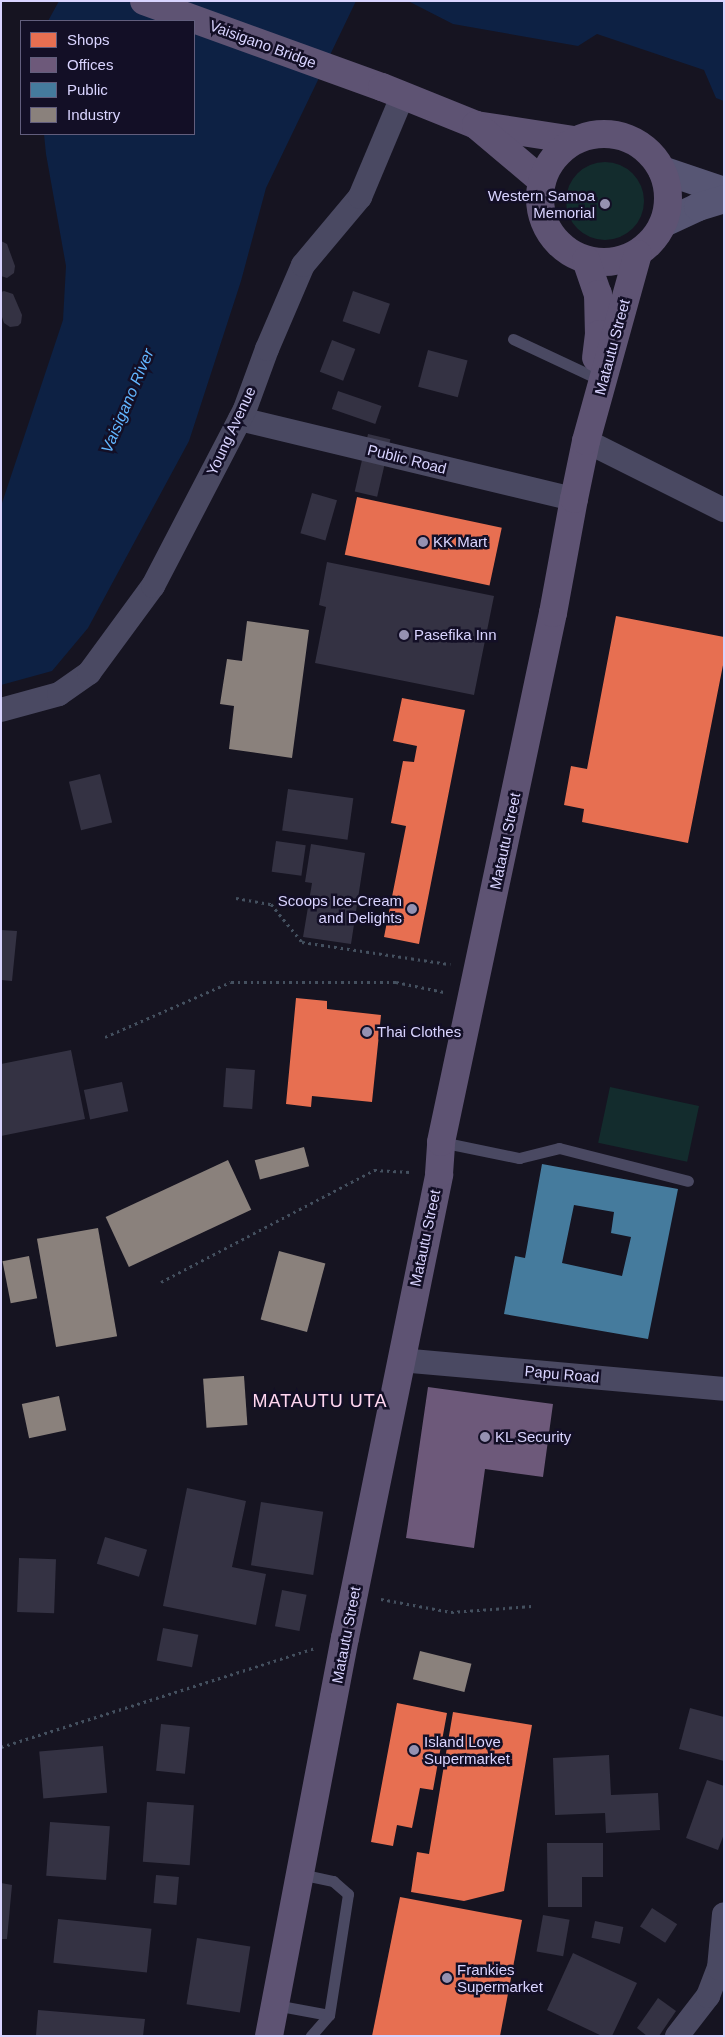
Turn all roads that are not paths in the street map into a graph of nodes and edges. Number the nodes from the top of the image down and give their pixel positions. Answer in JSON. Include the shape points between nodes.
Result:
{"nodes":[{"id":1,"x":144,"y":1,"type":"edge"},
{"id":2,"x":392,"y":92,"type":"junction"},
{"id":3,"x":476,"y":125,"type":"junction"},
{"id":4,"x":574,"y":140,"type":"junction"},
{"id":5,"x":662,"y":170,"type":"junction"},
{"id":6,"x":541,"y":180,"type":"junction"},
{"id":7,"x":724,"y":191,"type":"edge"},
{"id":8,"x":724,"y":199,"type":"edge"},
{"id":9,"x":664,"y":223,"type":"junction"},
{"id":10,"x":638,"y":254,"type":"junction"},
{"id":11,"x":586,"y":260,"type":"junction"},
{"id":12,"x":513,"y":339,"type":"dead end"},
{"id":13,"x":594,"y":377,"type":"junction"},
{"id":14,"x":240,"y":419,"type":"junction"},
{"id":15,"x":586,"y":441,"type":"junction"},
{"id":16,"x":574,"y":499,"type":"junction"},
{"id":17,"x":724,"y":510,"type":"edge"},
{"id":18,"x":1,"y":710,"type":"edge"},
{"id":19,"x":441,"y":1142,"type":"junction"},
{"id":20,"x":688,"y":1181,"type":"dead end"},
{"id":21,"x":400,"y":1360,"type":"junction"},
{"id":22,"x":724,"y":1389,"type":"edge"},
{"id":23,"x":300,"y":1874,"type":"junction"},
{"id":24,"x":724,"y":1914,"type":"edge"},
{"id":25,"x":275,"y":2005,"type":"junction"},
{"id":26,"x":329,"y":2015,"type":"junction"},
{"id":27,"x":269,"y":2036,"type":"edge"},
{"id":28,"x":311,"y":2036,"type":"edge"},
{"id":29,"x":677,"y":2036,"type":"edge"}],
"edges":[{"from":1,"to":2,"type":"main road","name":"Vaisigano Bridge"},
{"from":2,"to":3,"type":"main road","name":"Vaisigano Bridge"},
{"from":2,"to":14,"type":"street","name":"Young Avenue","via":[[360,197],[303,264]]},
{"from":3,"to":4,"type":"main road"},
{"from":3,"to":6,"type":"main road"},
{"from":4,"to":5,"type":"main road","via":[[602,133],[621,136],[638,143]]},
{"from":4,"to":6,"type":"main road","via":[[550,162]]},
{"from":5,"to":7,"type":"main road"},
{"from":5,"to":9,"type":"main road","via":[[668,206]]},
{"from":6,"to":11,"type":"main road","via":[[539,203],[545,225],[557,243],[574,256]]},
{"from":8,"to":9,"type":"main road"},
{"from":9,"to":10,"type":"main road","via":[[648,246]]},
{"from":10,"to":11,"type":"main road","via":[[617,262]]},
{"from":10,"to":15,"type":"main road","name":"Matautu Street"},
{"from":11,"to":13,"type":"main road","name":"Matautu Street","via":[[598,294],[599,334]]},
{"from":12,"to":13,"type":"lane"},
{"from":13,"to":15,"type":"main road","name":"Matautu Street"},
{"from":14,"to":16,"type":"street","name":"Public Road"},
{"from":14,"to":18,"type":"street","name":"Young Avenue","via":[[154,586],[89,673],[59,694]]},
{"from":15,"to":16,"type":"main road","name":"Matautu Street"},
{"from":15,"to":17,"type":"street"},
{"from":16,"to":19,"type":"main road","name":"Matautu Street","via":[[553,613]]},
{"from":19,"to":20,"type":"lane","via":[[519,1158],[559,1148]]},
{"from":19,"to":21,"type":"main road","name":"Matautu Street","via":[[438,1174]]},
{"from":21,"to":22,"type":"street","name":"Papu Road"},
{"from":21,"to":23,"type":"main road","name":"Matautu Street"},
{"from":23,"to":25,"type":"main road","name":"Matautu Street"},
{"from":23,"to":26,"type":"lane","via":[[333,1881],[348,1894]]},
{"from":24,"to":29,"type":"street","via":[[719,1968],[708,1996]]},
{"from":25,"to":26,"type":"lane"},
{"from":25,"to":27,"type":"main road","name":"Matautu Street"},
{"from":26,"to":28,"type":"lane"}]}
